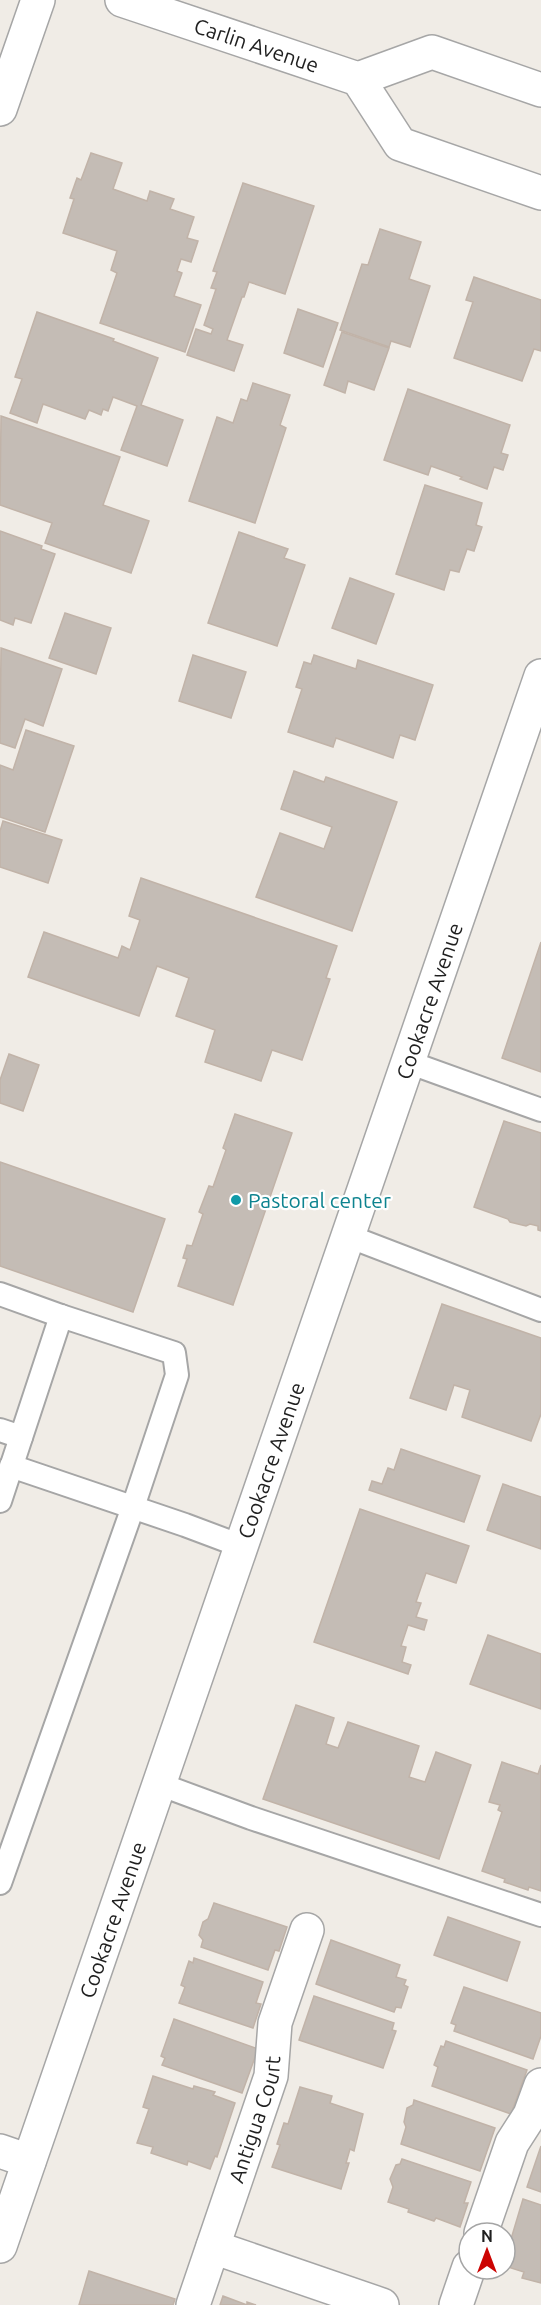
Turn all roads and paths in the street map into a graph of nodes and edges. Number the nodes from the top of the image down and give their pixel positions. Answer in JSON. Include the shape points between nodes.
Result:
{"nodes":[{"id":1,"x":38,"y":0,"type":"edge"},
{"id":2,"x":127,"y":1,"type":"edge"},
{"id":3,"x":358,"y":79,"type":"junction"},
{"id":4,"x":541,"y":90,"type":"edge"},
{"id":5,"x":0,"y":109,"type":"edge"},
{"id":6,"x":541,"y":193,"type":"edge"},
{"id":7,"x":541,"y":676,"type":"edge"},
{"id":8,"x":408,"y":1062,"type":"junction"},
{"id":9,"x":541,"y":1110,"type":"edge"},
{"id":10,"x":348,"y":1236,"type":"junction"},
{"id":11,"x":0,"y":1294,"type":"edge"},
{"id":12,"x":541,"y":1310,"type":"edge"},
{"id":13,"x":61,"y":1316,"type":"junction"},
{"id":14,"x":11,"y":1433,"type":"edge"},
{"id":15,"x":11,"y":1466,"type":"junction"},
{"id":16,"x":0,"y":1501,"type":"edge"},
{"id":17,"x":133,"y":1507,"type":"junction"},
{"id":18,"x":241,"y":1546,"type":"junction"},
{"id":19,"x":159,"y":1784,"type":"junction"},
{"id":20,"x":0,"y":1883,"type":"edge"},
{"id":21,"x":541,"y":1915,"type":"edge"},
{"id":22,"x":307,"y":1930,"type":"dead end"},
{"id":23,"x":541,"y":2085,"type":"edge"},
{"id":24,"x":15,"y":2156,"type":"edge"},
{"id":25,"x":485,"y":2221,"type":"edge"},
{"id":26,"x":0,"y":2246,"type":"edge"},
{"id":27,"x":213,"y":2247,"type":"junction"},
{"id":28,"x":464,"y":2281,"type":"edge"},
{"id":29,"x":193,"y":2305,"type":"edge"},
{"id":30,"x":382,"y":2305,"type":"edge"},
{"id":31,"x":456,"y":2305,"type":"edge"}],
"edges":[{"from":1,"to":5,"type":"street"},
{"from":2,"to":3,"type":"street","name":"Carlin Avenue"},
{"from":3,"to":4,"type":"street","via":[[432,52]]},
{"from":3,"to":6,"type":"street","via":[[400,144]]},
{"from":7,"to":8,"type":"street","name":"Cookacre Avenue"},
{"from":8,"to":9,"type":"lane"},
{"from":8,"to":10,"type":"street","name":"Cookacre Avenue"},
{"from":10,"to":12,"type":"lane"},
{"from":10,"to":18,"type":"street","name":"Cookacre Avenue"},
{"from":11,"to":13,"type":"lane"},
{"from":13,"to":14,"type":"lane"},
{"from":13,"to":17,"type":"lane","via":[[174,1353],[177,1375]]},
{"from":14,"to":15,"type":"lane"},
{"from":15,"to":16,"type":"lane"},
{"from":15,"to":17,"type":"lane"},
{"from":17,"to":18,"type":"lane"},
{"from":17,"to":20,"type":"lane"},
{"from":18,"to":19,"type":"street","name":"Cookacre Avenue"},
{"from":19,"to":21,"type":"lane"},
{"from":19,"to":24,"type":"street","name":"Cookacre Avenue"},
{"from":22,"to":27,"type":"street","name":"Antigua Court","via":[[275,2023],[272,2076]]},
{"from":23,"to":25,"type":"street","via":[[530,2115],[512,2143]]},
{"from":24,"to":26,"type":"street","name":"Cookacre Avenue"},
{"from":27,"to":29,"type":"street","name":"Antigua Court"},
{"from":27,"to":30,"type":"street"},
{"from":28,"to":31,"type":"street"}]}
